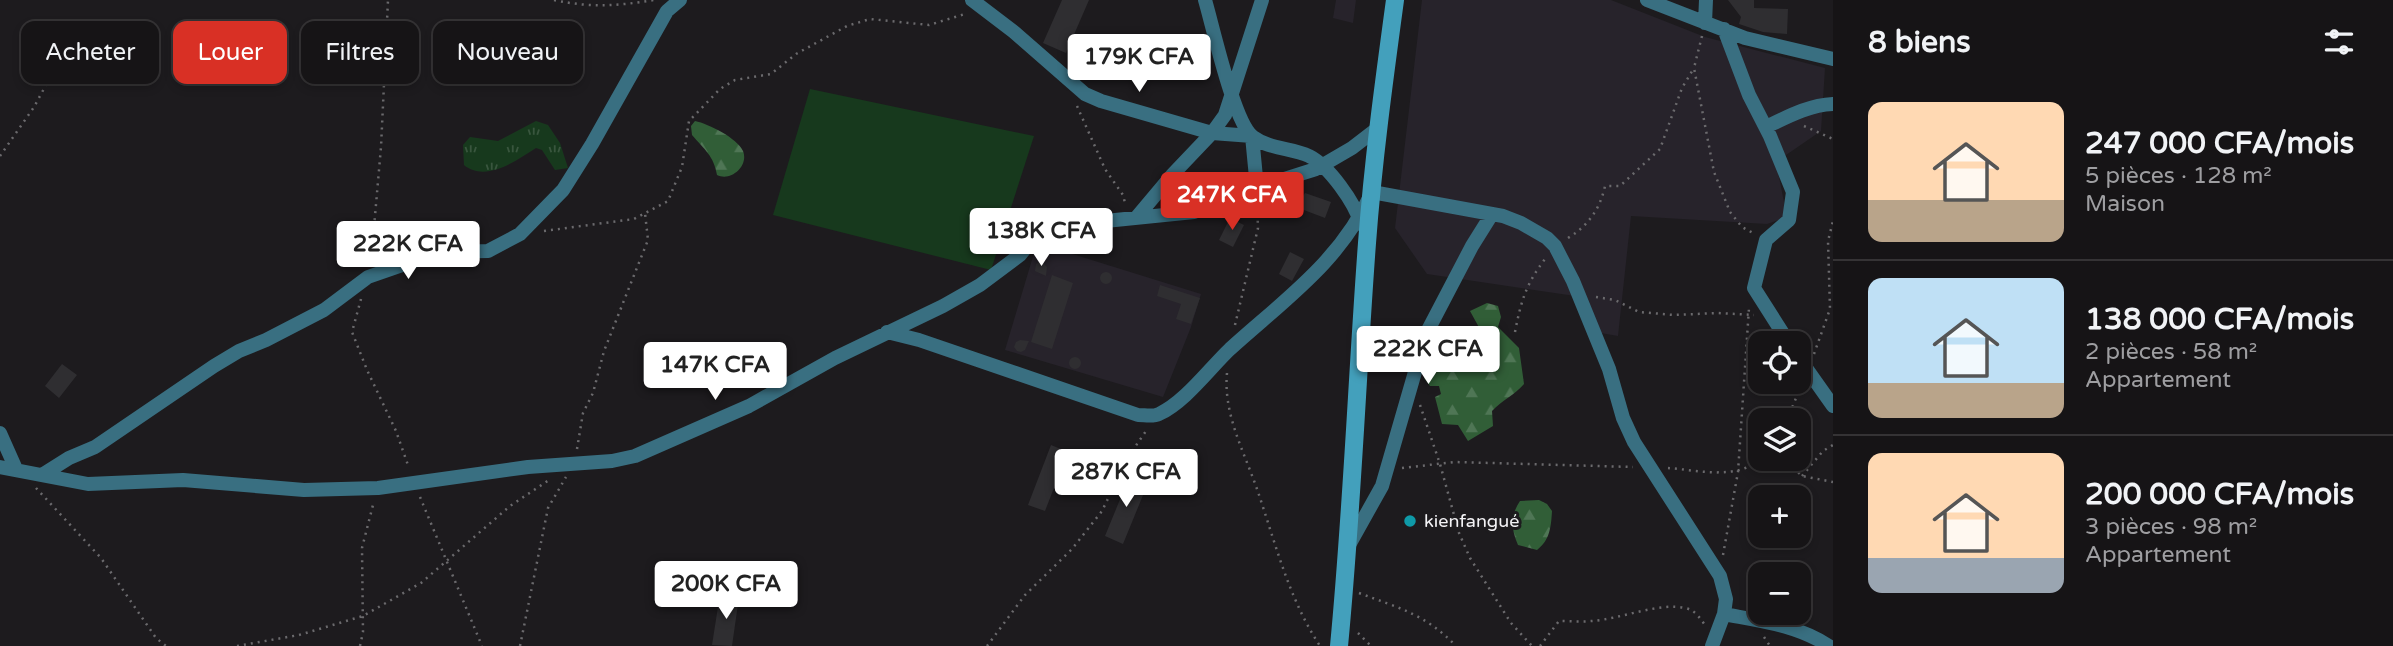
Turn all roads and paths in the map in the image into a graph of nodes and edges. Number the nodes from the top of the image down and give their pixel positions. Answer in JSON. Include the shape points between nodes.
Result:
{"nodes":[{"id":1,"x":388,"y":0,"type":"edge"},
{"id":2,"x":554,"y":0,"type":"edge"},
{"id":3,"x":654,"y":0,"type":"edge"},
{"id":4,"x":680,"y":0,"type":"edge"},
{"id":5,"x":1205,"y":0,"type":"edge"},
{"id":6,"x":1262,"y":0,"type":"edge"},
{"id":7,"x":1395,"y":0,"type":"edge"},
{"id":8,"x":1647,"y":0,"type":"edge"},
{"id":9,"x":1706,"y":0,"type":"edge"},
{"id":10,"x":977,"y":4,"type":"edge"},
{"id":11,"x":1706,"y":23,"type":"junction"},
{"id":12,"x":1724,"y":29,"type":"junction"},
{"id":13,"x":1833,"y":60,"type":"edge"},
{"id":14,"x":1694,"y":68,"type":"junction"},
{"id":15,"x":1065,"y":77,"type":"junction"},
{"id":16,"x":46,"y":84,"type":"edge"},
{"id":17,"x":1232,"y":92,"type":"junction"},
{"id":18,"x":1833,"y":103,"type":"edge"},
{"id":19,"x":1785,"y":118,"type":"junction"},
{"id":20,"x":1766,"y":127,"type":"junction"},
{"id":21,"x":1378,"y":128,"type":"junction"},
{"id":22,"x":1212,"y":132,"type":"junction"},
{"id":23,"x":1252,"y":136,"type":"junction"},
{"id":24,"x":1833,"y":139,"type":"edge"},
{"id":25,"x":0,"y":156,"type":"edge"},
{"id":26,"x":1322,"y":165,"type":"junction"},
{"id":27,"x":1257,"y":188,"type":"junction"},
{"id":28,"x":1372,"y":192,"type":"junction"},
{"id":29,"x":645,"y":213,"type":"junction"},
{"id":30,"x":1492,"y":214,"type":"junction"},
{"id":31,"x":1132,"y":218,"type":"junction"},
{"id":32,"x":1360,"y":219,"type":"junction"},
{"id":33,"x":1833,"y":221,"type":"edge"},
{"id":34,"x":520,"y":234,"type":"junction"},
{"id":35,"x":1766,"y":240,"type":"junction"},
{"id":36,"x":373,"y":242,"type":"junction"},
{"id":37,"x":1367,"y":242,"type":"junction"},
{"id":38,"x":1555,"y":246,"type":"junction"},
{"id":39,"x":440,"y":252,"type":"junction"},
{"id":40,"x":1828,"y":262,"type":"junction"},
{"id":41,"x":1833,"y":266,"type":"edge"},
{"id":42,"x":368,"y":276,"type":"junction"},
{"id":43,"x":1573,"y":281,"type":"junction"},
{"id":44,"x":1754,"y":288,"type":"junction"},
{"id":45,"x":1748,"y":314,"type":"junction"},
{"id":46,"x":1771,"y":316,"type":"junction"},
{"id":47,"x":1781,"y":331,"type":"edge"},
{"id":48,"x":887,"y":332,"type":"junction"},
{"id":49,"x":1515,"y":332,"type":"dead end"},
{"id":50,"x":1230,"y":350,"type":"junction"},
{"id":51,"x":1811,"y":361,"type":"edge"},
{"id":52,"x":1811,"y":377,"type":"edge"},
{"id":53,"x":1420,"y":403,"type":"dead end"},
{"id":54,"x":1833,"y":406,"type":"edge"},
{"id":55,"x":1157,"y":415,"type":"junction"},
{"id":56,"x":0,"y":433,"type":"edge"},
{"id":57,"x":1833,"y":445,"type":"edge"},
{"id":58,"x":575,"y":463,"type":"junction"},
{"id":59,"x":1440,"y":464,"type":"junction"},
{"id":60,"x":0,"y":467,"type":"edge"},
{"id":61,"x":1649,"y":468,"type":"junction"},
{"id":62,"x":1748,"y":468,"type":"edge"},
{"id":63,"x":16,"y":469,"type":"junction"},
{"id":64,"x":1387,"y":469,"type":"junction"},
{"id":65,"x":1797,"y":471,"type":"edge"},
{"id":66,"x":1738,"y":472,"type":"junction"},
{"id":67,"x":1802,"y":476,"type":"junction"},
{"id":68,"x":553,"y":477,"type":"dead end"},
{"id":69,"x":39,"y":481,"type":"junction"},
{"id":70,"x":414,"y":482,"type":"junction"},
{"id":71,"x":1833,"y":482,"type":"edge"},
{"id":72,"x":378,"y":488,"type":"junction"},
{"id":73,"x":1348,"y":546,"type":"junction"},
{"id":74,"x":446,"y":561,"type":"junction"},
{"id":75,"x":1720,"y":576,"type":"junction"},
{"id":76,"x":1344,"y":587,"type":"junction"},
{"id":77,"x":1724,"y":614,"type":"junction"},
{"id":78,"x":363,"y":615,"type":"junction"},
{"id":79,"x":1713,"y":641,"type":"edge"},
{"id":80,"x":166,"y":646,"type":"edge"},
{"id":81,"x":237,"y":646,"type":"edge"},
{"id":82,"x":360,"y":646,"type":"edge"},
{"id":83,"x":482,"y":646,"type":"edge"},
{"id":84,"x":520,"y":646,"type":"edge"},
{"id":85,"x":987,"y":646,"type":"edge"},
{"id":86,"x":1320,"y":646,"type":"edge"},
{"id":87,"x":1339,"y":646,"type":"edge"},
{"id":88,"x":1455,"y":646,"type":"edge"},
{"id":89,"x":1532,"y":646,"type":"edge"},
{"id":90,"x":1540,"y":646,"type":"edge"},
{"id":91,"x":1829,"y":646,"type":"edge"}],
"edges":[{"from":1,"to":36,"type":"path"},
{"from":2,"to":3,"type":"path","via":[[585,6]]},
{"from":4,"to":34,"type":"street","via":[[667,11],[563,190]]},
{"from":5,"to":17,"type":"street"},
{"from":6,"to":17,"type":"street"},
{"from":7,"to":21,"type":"main road"},
{"from":8,"to":11,"type":"street"},
{"from":9,"to":11,"type":"street"},
{"from":10,"to":15,"type":"street"},
{"from":10,"to":29,"type":"path","via":[[929,25],[870,19],[846,26],[771,74],[735,80],[720,89],[689,121],[682,167],[668,201]]},
{"from":11,"to":12,"type":"street"},
{"from":11,"to":14,"type":"path"},
{"from":12,"to":13,"type":"street"},
{"from":12,"to":20,"type":"street"},
{"from":14,"to":35,"type":"path","via":[[1714,172],[1730,212],[1742,228]]},
{"from":14,"to":38,"type":"path","via":[[1660,149],[1620,186],[1605,186],[1593,216],[1580,231]]},
{"from":15,"to":22,"type":"street","via":[[1101,101]]},
{"from":15,"to":31,"type":"path"},
{"from":16,"to":25,"type":"path"},
{"from":17,"to":22,"type":"street","via":[[1225,115]]},
{"from":17,"to":23,"type":"street"},
{"from":18,"to":19,"type":"street"},
{"from":19,"to":20,"type":"street"},
{"from":19,"to":24,"type":"path"},
{"from":20,"to":35,"type":"street","via":[[1793,192],[1789,220]]},
{"from":21,"to":26,"type":"street"},
{"from":21,"to":28,"type":"main road"},
{"from":22,"to":23,"type":"street"},
{"from":22,"to":31,"type":"street"},
{"from":23,"to":26,"type":"street"},
{"from":23,"to":27,"type":"street"},
{"from":26,"to":27,"type":"street"},
{"from":26,"to":32,"type":"street"},
{"from":27,"to":31,"type":"street","via":[[1194,212]]},
{"from":27,"to":50,"type":"path","via":[[1258,228]]},
{"from":28,"to":30,"type":"street"},
{"from":28,"to":32,"type":"street"},
{"from":28,"to":37,"type":"main road"},
{"from":29,"to":34,"type":"path","via":[[634,219]]},
{"from":29,"to":58,"type":"path","via":[[648,240],[583,413]]},
{"from":30,"to":38,"type":"street","via":[[1521,223]]},
{"from":30,"to":64,"type":"street","via":[[1426,334]]},
{"from":31,"to":48,"type":"street","via":[[1047,231],[980,285]]},
{"from":32,"to":37,"type":"street"},
{"from":32,"to":50,"type":"street","via":[[1309,281]]},
{"from":33,"to":40,"type":"path"},
{"from":34,"to":39,"type":"street","via":[[488,251]]},
{"from":35,"to":44,"type":"street"},
{"from":36,"to":39,"type":"path","via":[[404,242]]},
{"from":36,"to":42,"type":"path"},
{"from":37,"to":73,"type":"main road"},
{"from":38,"to":43,"type":"street"},
{"from":38,"to":49,"type":"path","via":[[1529,279]]},
{"from":39,"to":42,"type":"street"},
{"from":40,"to":41,"type":"path"},
{"from":40,"to":51,"type":"path","via":[[1830,309]]},
{"from":42,"to":69,"type":"street","via":[[324,310],[222,361]]},
{"from":42,"to":70,"type":"path","via":[[352,332]]},
{"from":43,"to":45,"type":"path","via":[[1589,295],[1615,300],[1639,312]]},
{"from":43,"to":61,"type":"street","via":[[1609,369],[1623,418]]},
{"from":44,"to":45,"type":"path"},
{"from":44,"to":46,"type":"street"},
{"from":45,"to":46,"type":"path"},
{"from":45,"to":66,"type":"path"},
{"from":46,"to":47,"type":"street"},
{"from":48,"to":55,"type":"street","via":[[1138,415]]},
{"from":48,"to":58,"type":"street","via":[[749,406],[635,456]]},
{"from":50,"to":55,"type":"street","via":[[1176,403]]},
{"from":50,"to":86,"type":"path","via":[[1226,385],[1232,424],[1292,594]]},
{"from":52,"to":54,"type":"street"},
{"from":53,"to":59,"type":"path"},
{"from":55,"to":85,"type":"path","via":[[1128,457],[1102,511],[1072,549],[1025,595]]},
{"from":56,"to":63,"type":"street"},
{"from":57,"to":67,"type":"path"},
{"from":58,"to":70,"type":"street"},
{"from":58,"to":84,"type":"path","via":[[548,508]]},
{"from":59,"to":61,"type":"path"},
{"from":59,"to":64,"type":"path"},
{"from":59,"to":89,"type":"path","via":[[1470,558],[1511,623]]},
{"from":60,"to":63,"type":"street"},
{"from":61,"to":66,"type":"path"},
{"from":61,"to":75,"type":"street"},
{"from":62,"to":66,"type":"path"},
{"from":63,"to":69,"type":"street"},
{"from":64,"to":73,"type":"street"},
{"from":65,"to":67,"type":"path"},
{"from":66,"to":75,"type":"path"},
{"from":67,"to":71,"type":"path"},
{"from":68,"to":74,"type":"path","via":[[510,506]]},
{"from":69,"to":72,"type":"street","via":[[183,480],[304,490]]},
{"from":69,"to":80,"type":"path"},
{"from":70,"to":72,"type":"street"},
{"from":70,"to":74,"type":"path"},
{"from":72,"to":78,"type":"path","via":[[362,548]]},
{"from":73,"to":76,"type":"main road"},
{"from":74,"to":78,"type":"path","via":[[421,583]]},
{"from":74,"to":83,"type":"path"},
{"from":75,"to":77,"type":"street","via":[[1726,599]]},
{"from":76,"to":87,"type":"main road"},
{"from":76,"to":88,"type":"path","via":[[1410,612],[1437,627]]},
{"from":77,"to":79,"type":"street"},
{"from":77,"to":91,"type":"street","via":[[1790,627]]},
{"from":78,"to":81,"type":"path","via":[[299,635]]},
{"from":78,"to":82,"type":"path"},
{"from":79,"to":90,"type":"path","via":[[1696,612],[1665,605],[1592,621],[1559,621]]}]}
